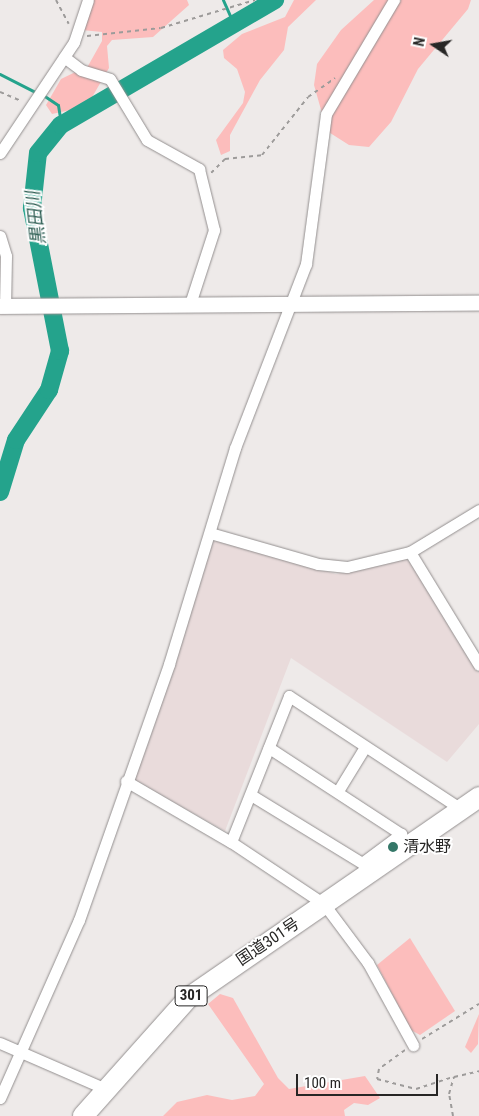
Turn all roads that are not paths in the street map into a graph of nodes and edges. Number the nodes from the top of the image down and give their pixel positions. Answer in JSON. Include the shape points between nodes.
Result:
{"nodes":[{"id":1,"x":88,"y":0,"type":"edge"},
{"id":2,"x":394,"y":0,"type":"edge"},
{"id":3,"x":64,"y":57,"type":"junction"},
{"id":4,"x":0,"y":153,"type":"edge"},
{"id":5,"x":0,"y":236,"type":"edge"},
{"id":6,"x":291,"y":303,"type":"junction"},
{"id":7,"x":479,"y":303,"type":"edge"},
{"id":8,"x":190,"y":304,"type":"junction"},
{"id":9,"x":2,"y":307,"type":"edge"},
{"id":10,"x":479,"y":510,"type":"edge"},
{"id":11,"x":210,"y":533,"type":"junction"},
{"id":12,"x":410,"y":552,"type":"junction"},
{"id":13,"x":479,"y":665,"type":"edge"},
{"id":14,"x":365,"y":747,"type":"junction"},
{"id":15,"x":268,"y":748,"type":"junction"},
{"id":16,"x":126,"y":782,"type":"junction"},
{"id":17,"x":338,"y":791,"type":"junction"},
{"id":18,"x":251,"y":795,"type":"junction"},
{"id":19,"x":479,"y":797,"type":"edge"},
{"id":20,"x":460,"y":810,"type":"junction"},
{"id":21,"x":231,"y":842,"type":"junction"},
{"id":22,"x":324,"y":904,"type":"junction"},
{"id":23,"x":0,"y":1043,"type":"edge"},
{"id":24,"x":413,"y":1045,"type":"road end"},
{"id":25,"x":24,"y":1053,"type":"junction"},
{"id":26,"x":106,"y":1089,"type":"junction"},
{"id":27,"x":0,"y":1098,"type":"edge"},
{"id":28,"x":83,"y":1116,"type":"edge"}],
"edges":[{"from":1,"to":3,"type":"street","via":[[77,35]]},
{"from":2,"to":6,"type":"street","via":[[370,44],[346,74],[326,114],[311,240]]},
{"from":3,"to":4,"type":"street"},
{"from":3,"to":8,"type":"street","via":[[80,70],[110,79],[147,140],[195,165],[201,174],[214,230]]},
{"from":5,"to":9,"type":"street","via":[[6,256]]},
{"from":6,"to":7,"type":"street"},
{"from":6,"to":8,"type":"street"},
{"from":6,"to":11,"type":"street","via":[[235,448]]},
{"from":8,"to":9,"type":"street"},
{"from":10,"to":12,"type":"street"},
{"from":11,"to":12,"type":"street","via":[[336,568]]},
{"from":11,"to":16,"type":"street"},
{"from":12,"to":13,"type":"street"},
{"from":14,"to":15,"type":"street","via":[[289,696]]},
{"from":14,"to":17,"type":"street"},
{"from":14,"to":20,"type":"street"},
{"from":15,"to":17,"type":"street"},
{"from":15,"to":18,"type":"street"},
{"from":16,"to":21,"type":"street"},
{"from":16,"to":25,"type":"street","via":[[66,957]]},
{"from":17,"to":18,"type":"street","via":[[401,834],[362,863]]},
{"from":18,"to":21,"type":"street"},
{"from":19,"to":20,"type":"highway","name":"国道301号","number":"301"},
{"from":20,"to":22,"type":"highway","name":"国道301号","number":"301"},
{"from":21,"to":22,"type":"street"},
{"from":22,"to":24,"type":"street","via":[[368,963]]},
{"from":22,"to":26,"type":"highway","name":"国道301号","number":"301","via":[[188,998]]},
{"from":23,"to":25,"type":"street"},
{"from":25,"to":26,"type":"street"},
{"from":25,"to":27,"type":"street"},
{"from":26,"to":28,"type":"highway","name":"国道301号","number":"301"}]}
